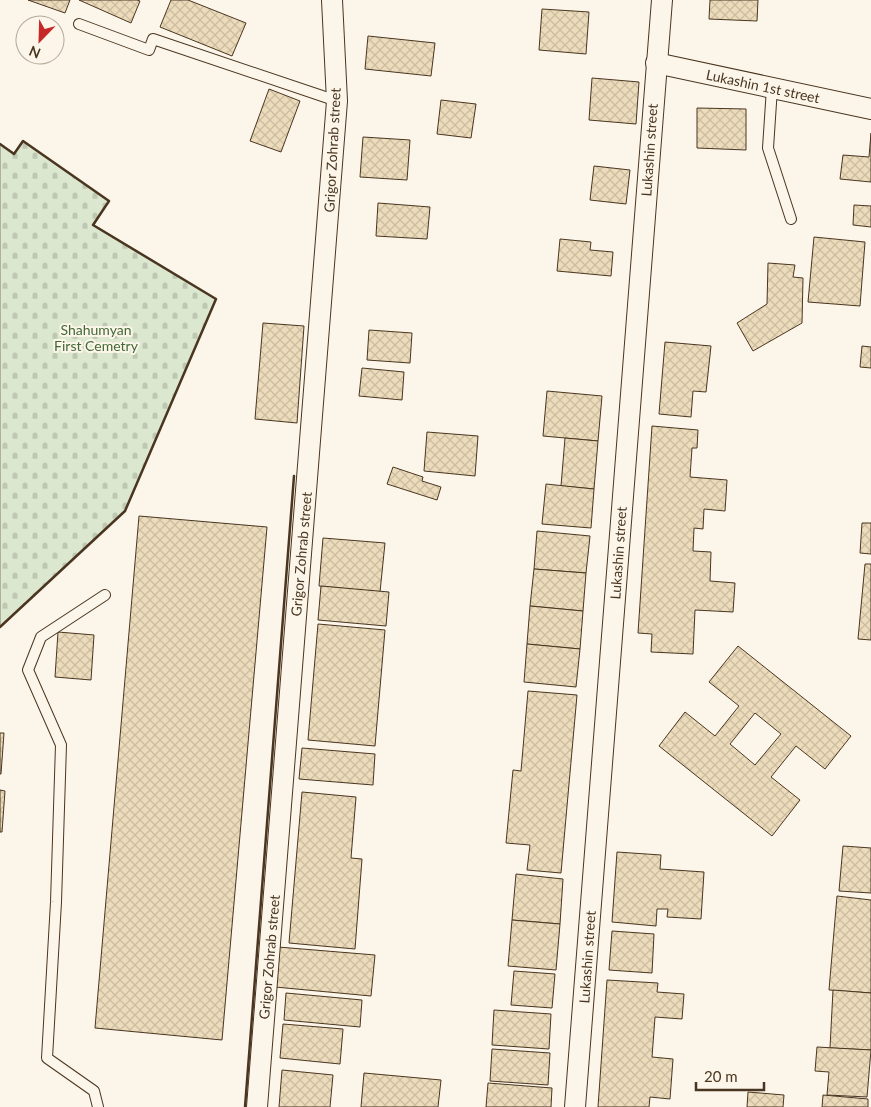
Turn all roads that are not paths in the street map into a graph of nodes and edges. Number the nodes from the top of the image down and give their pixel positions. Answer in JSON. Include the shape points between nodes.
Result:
{"nodes":[{"id":1,"x":332,"y":0,"type":"edge"},
{"id":2,"x":662,"y":0,"type":"edge"},
{"id":3,"x":79,"y":24,"type":"dead end"},
{"id":4,"x":656,"y":64,"type":"junction"},
{"id":5,"x":772,"y":88,"type":"junction"},
{"id":6,"x":337,"y":101,"type":"junction"},
{"id":7,"x":871,"y":109,"type":"edge"},
{"id":8,"x":791,"y":219,"type":"dead end"},
{"id":9,"x":106,"y":595,"type":"dead end"},
{"id":10,"x":98,"y":1107,"type":"edge"},
{"id":11,"x":257,"y":1107,"type":"edge"},
{"id":12,"x":575,"y":1107,"type":"edge"}],
"edges":[{"from":1,"to":6,"type":"street","name":"Grigor Zohrab street"},
{"from":2,"to":4,"type":"street","name":"Lukashin street"},
{"from":3,"to":6,"type":"lane","via":[[149,50],[153,39]]},
{"from":4,"to":5,"type":"street","name":"Lukashin 1st street"},
{"from":4,"to":12,"type":"street","name":"Lukashin street"},
{"from":5,"to":7,"type":"street","name":"Lukashin 1st street"},
{"from":5,"to":8,"type":"lane","via":[[768,148]]},
{"from":6,"to":11,"type":"street","name":"Grigor Zohrab street"},
{"from":9,"to":10,"type":"lane","via":[[41,637],[28,670],[61,745],[47,1058],[94,1091]]}]}
